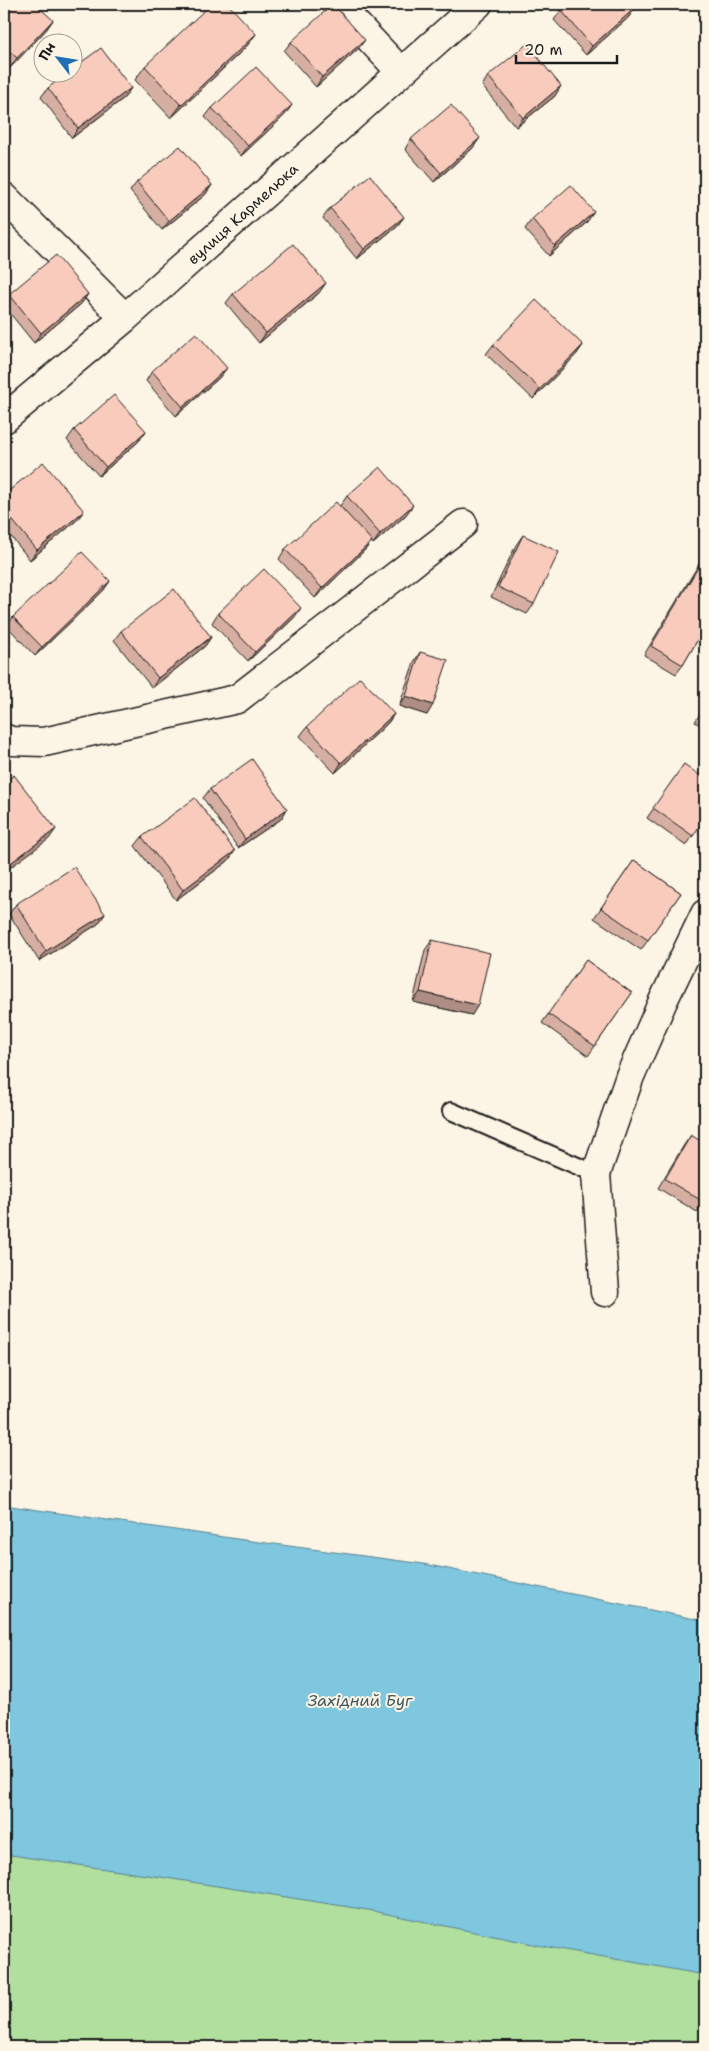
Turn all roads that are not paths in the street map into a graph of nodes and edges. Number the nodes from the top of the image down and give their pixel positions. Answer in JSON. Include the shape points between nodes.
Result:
{"nodes":[{"id":1,"x":337,"y":4,"type":"edge"},
{"id":2,"x":478,"y":4,"type":"edge"},
{"id":3,"x":401,"y":72,"type":"junction"},
{"id":4,"x":4,"y":197,"type":"edge"},
{"id":5,"x":125,"y":318,"type":"junction"},
{"id":6,"x":4,"y":419,"type":"edge"},
{"id":7,"x":463,"y":524,"type":"dead end"},
{"id":8,"x":4,"y":738,"type":"edge"},
{"id":9,"x":705,"y":914,"type":"edge"},
{"id":10,"x":451,"y":1111,"type":"dead end"},
{"id":11,"x":596,"y":1174,"type":"junction"},
{"id":12,"x":605,"y":1292,"type":"dead end"}],
"edges":[{"from":1,"to":3,"type":"street"},
{"from":2,"to":3,"type":"street","name":"вулиця Кармелюка"},
{"from":3,"to":5,"type":"street","name":"вулиця Кармелюка"},
{"from":4,"to":5,"type":"street"},
{"from":5,"to":6,"type":"street","name":"вулиця Кармелюка"},
{"from":7,"to":8,"type":"street","via":[[237,699],[44,742]]},
{"from":9,"to":11,"type":"street","via":[[630,1076]]},
{"from":10,"to":11,"type":"lane"},
{"from":11,"to":12,"type":"street"}]}
